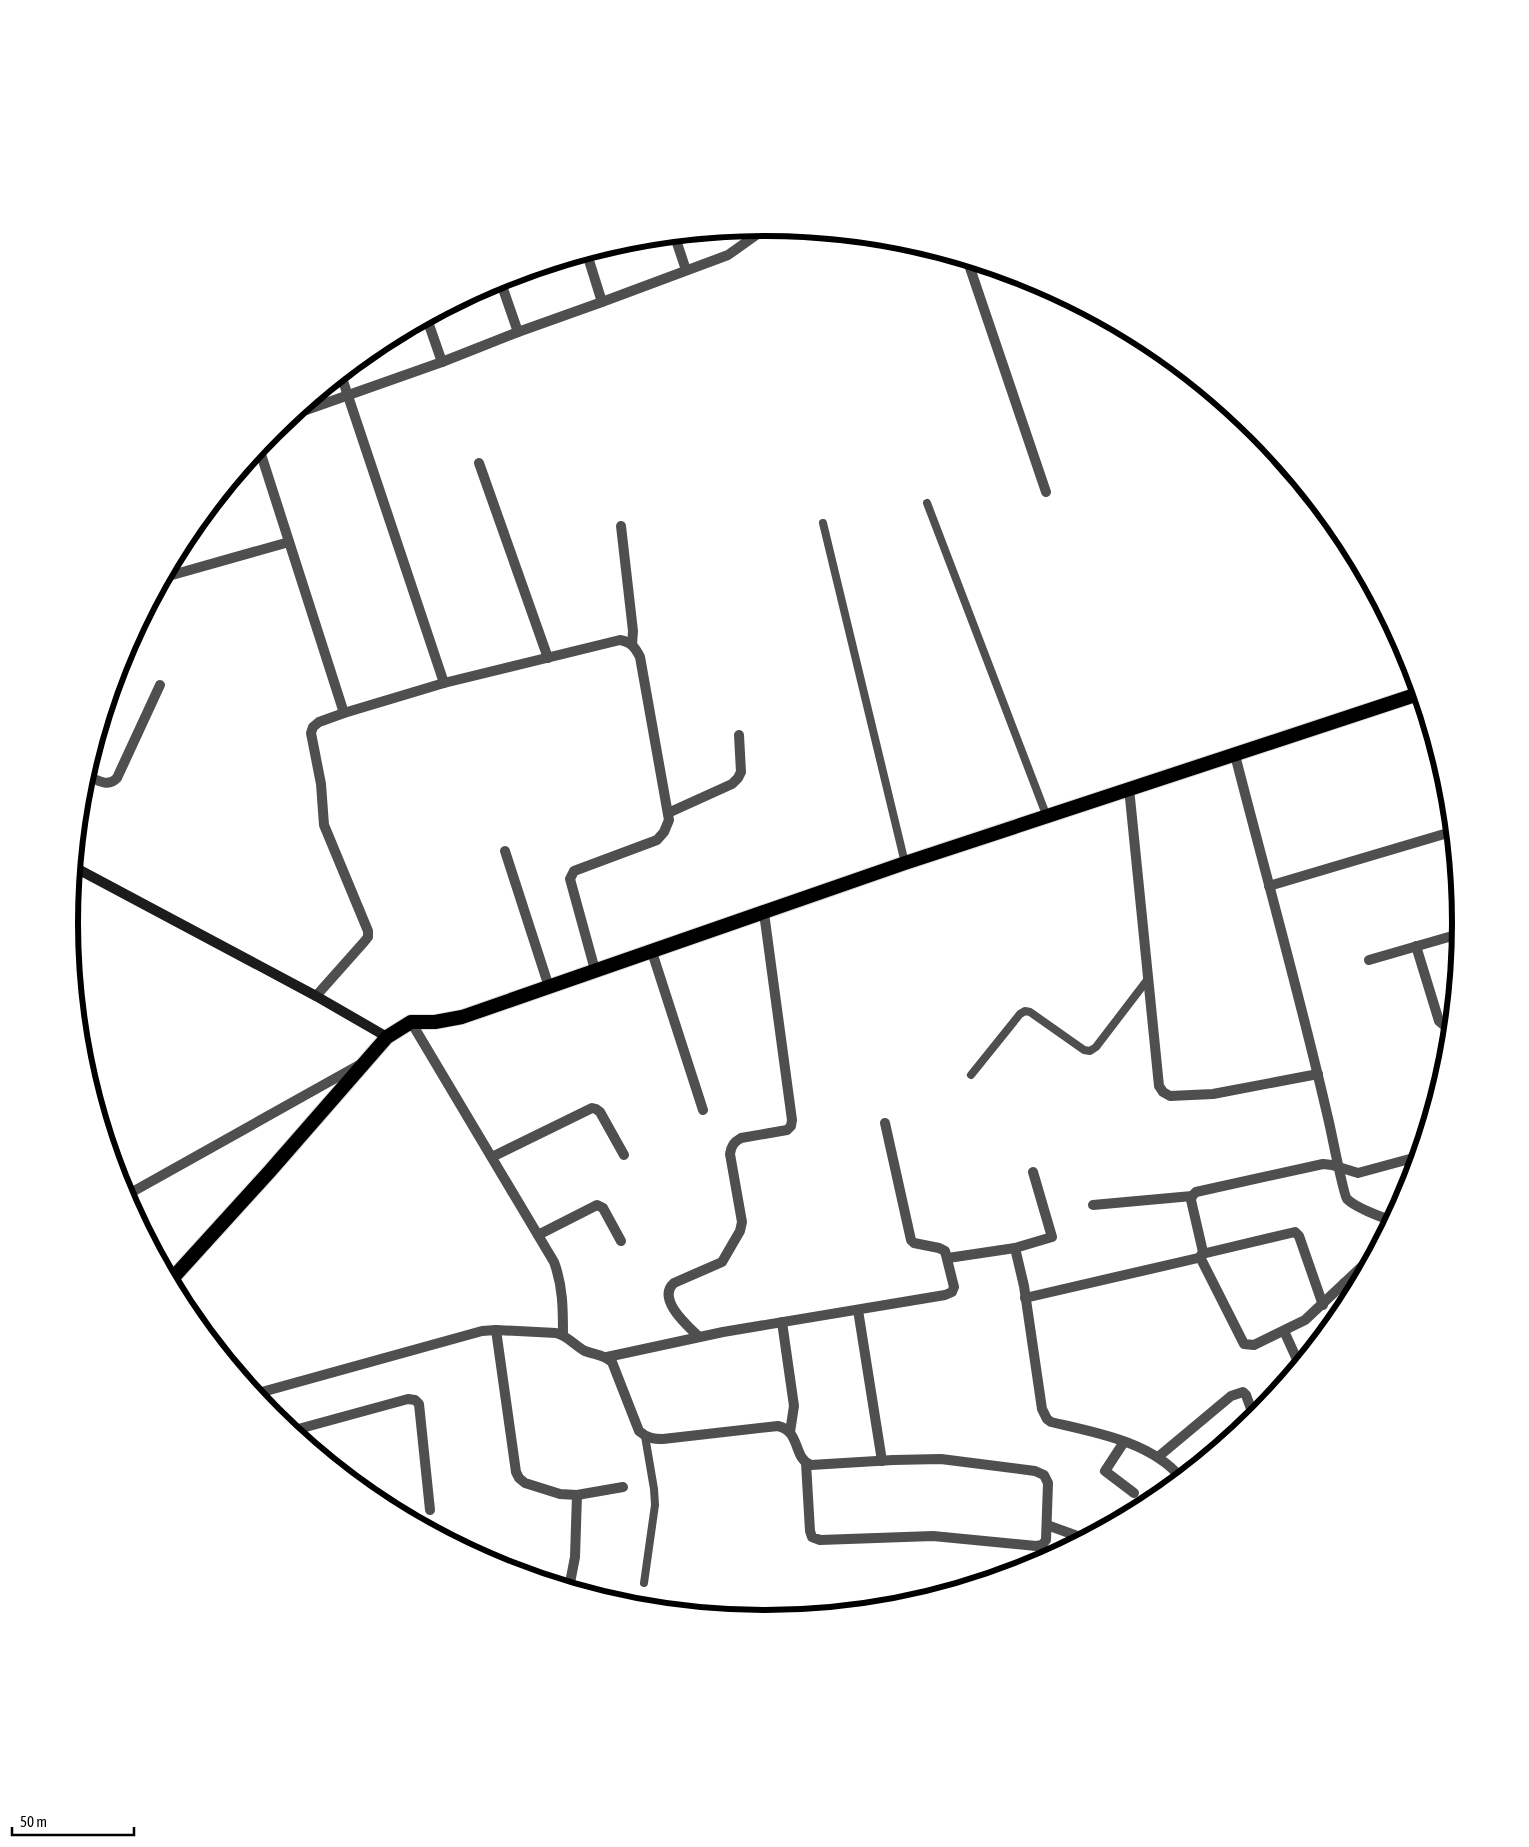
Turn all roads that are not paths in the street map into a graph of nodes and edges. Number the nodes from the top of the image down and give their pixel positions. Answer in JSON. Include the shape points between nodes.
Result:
{"nodes":[{"id":1,"x":753,"y":237,"type":"edge"},
{"id":2,"x":678,"y":242,"type":"edge"},
{"id":3,"x":589,"y":260,"type":"edge"},
{"id":4,"x":970,"y":269,"type":"edge"},
{"id":5,"x":686,"y":270,"type":"junction"},
{"id":6,"x":503,"y":289,"type":"edge"},
{"id":7,"x":602,"y":302,"type":"junction"},
{"id":8,"x":429,"y":325,"type":"edge"},
{"id":9,"x":518,"y":332,"type":"junction"},
{"id":10,"x":442,"y":362,"type":"junction"},
{"id":11,"x":343,"y":381,"type":"edge"},
{"id":12,"x":348,"y":396,"type":"junction"},
{"id":13,"x":310,"y":409,"type":"edge"},
{"id":14,"x":262,"y":456,"type":"edge"},
{"id":15,"x":479,"y":463,"type":"dead end"},
{"id":16,"x":1046,"y":492,"type":"dead end"},
{"id":17,"x":927,"y":503,"type":"dead end"},
{"id":18,"x":823,"y":523,"type":"dead end"},
{"id":19,"x":620,"y":526,"type":"dead end"},
{"id":20,"x":289,"y":542,"type":"junction"},
{"id":21,"x":173,"y":575,"type":"edge"},
{"id":22,"x":632,"y":644,"type":"junction"},
{"id":23,"x":548,"y":658,"type":"junction"},
{"id":24,"x":444,"y":683,"type":"junction"},
{"id":25,"x":160,"y":686,"type":"dead end"},
{"id":26,"x":1412,"y":696,"type":"edge"},
{"id":27,"x":344,"y":713,"type":"junction"},
{"id":28,"x":739,"y":735,"type":"dead end"},
{"id":29,"x":1235,"y":755,"type":"junction"},
{"id":30,"x":93,"y":779,"type":"edge"},
{"id":31,"x":1129,"y":788,"type":"junction"},
{"id":32,"x":668,"y":813,"type":"junction"},
{"id":33,"x":1047,"y":817,"type":"junction"},
{"id":34,"x":1446,"y":834,"type":"edge"},
{"id":35,"x":505,"y":851,"type":"dead end"},
{"id":36,"x":906,"y":863,"type":"junction"},
{"id":37,"x":80,"y":872,"type":"edge"},
{"id":38,"x":1269,"y":886,"type":"junction"},
{"id":39,"x":764,"y":913,"type":"junction"},
{"id":40,"x":1451,"y":936,"type":"edge"},
{"id":41,"x":1416,"y":946,"type":"junction"},
{"id":42,"x":652,"y":952,"type":"junction"},
{"id":43,"x":1369,"y":960,"type":"dead end"},
{"id":44,"x":595,"y":970,"type":"junction"},
{"id":45,"x":1148,"y":979,"type":"junction"},
{"id":46,"x":549,"y":987,"type":"junction"},
{"id":47,"x":316,"y":996,"type":"junction"},
{"id":48,"x":411,"y":1022,"type":"junction"},
{"id":49,"x":1444,"y":1024,"type":"edge"},
{"id":50,"x":387,"y":1037,"type":"junction"},
{"id":51,"x":366,"y":1061,"type":"junction"},
{"id":52,"x":1318,"y":1074,"type":"junction"},
{"id":53,"x":971,"y":1075,"type":"dead end"},
{"id":54,"x":703,"y":1110,"type":"dead end"},
{"id":55,"x":885,"y":1123,"type":"dead end"},
{"id":56,"x":624,"y":1155,"type":"dead end"},
{"id":57,"x":492,"y":1157,"type":"junction"},
{"id":58,"x":1409,"y":1159,"type":"edge"},
{"id":59,"x":1340,"y":1169,"type":"junction"},
{"id":60,"x":1033,"y":1172,"type":"dead end"},
{"id":61,"x":133,"y":1192,"type":"edge"},
{"id":62,"x":1192,"y":1196,"type":"junction"},
{"id":63,"x":1093,"y":1205,"type":"dead end"},
{"id":64,"x":1385,"y":1217,"type":"edge"},
{"id":65,"x":538,"y":1235,"type":"junction"},
{"id":66,"x":621,"y":1241,"type":"dead end"},
{"id":67,"x":1015,"y":1248,"type":"junction"},
{"id":68,"x":1201,"y":1255,"type":"junction"},
{"id":69,"x":948,"y":1258,"type":"junction"},
{"id":70,"x":1357,"y":1271,"type":"edge"},
{"id":71,"x":175,"y":1275,"type":"edge"},
{"id":72,"x":1344,"y":1283,"type":"junction"},
{"id":73,"x":1346,"y":1288,"type":"edge"},
{"id":74,"x":1026,"y":1298,"type":"junction"},
{"id":75,"x":1323,"y":1305,"type":"junction"},
{"id":76,"x":858,"y":1310,"type":"junction"},
{"id":77,"x":782,"y":1322,"type":"junction"},
{"id":78,"x":496,"y":1330,"type":"junction"},
{"id":79,"x":1284,"y":1331,"type":"junction"},
{"id":80,"x":563,"y":1335,"type":"junction"},
{"id":81,"x":699,"y":1337,"type":"junction"},
{"id":82,"x":606,"y":1357,"type":"junction"},
{"id":83,"x":1296,"y":1358,"type":"edge"},
{"id":84,"x":263,"y":1392,"type":"edge"},
{"id":85,"x":1251,"y":1408,"type":"edge"},
{"id":86,"x":299,"y":1428,"type":"edge"},
{"id":87,"x":790,"y":1432,"type":"junction"},
{"id":88,"x":645,"y":1436,"type":"junction"},
{"id":89,"x":1124,"y":1442,"type":"junction"},
{"id":90,"x":1158,"y":1457,"type":"junction"},
{"id":91,"x":882,"y":1461,"type":"junction"},
{"id":92,"x":806,"y":1463,"type":"junction"},
{"id":93,"x":1176,"y":1474,"type":"edge"},
{"id":94,"x":623,"y":1487,"type":"dead end"},
{"id":95,"x":1134,"y":1493,"type":"dead end"},
{"id":96,"x":577,"y":1495,"type":"junction"},
{"id":97,"x":430,"y":1510,"type":"dead end"},
{"id":98,"x":1047,"y":1525,"type":"junction"},
{"id":99,"x":1076,"y":1536,"type":"edge"},
{"id":100,"x":570,"y":1582,"type":"edge"},
{"id":101,"x":644,"y":1583,"type":"dead end"}],
"edges":[{"from":1,"to":5,"type":"street","via":[[728,255]]},
{"from":2,"to":5,"type":"street"},
{"from":3,"to":7,"type":"street"},
{"from":4,"to":16,"type":"street"},
{"from":5,"to":7,"type":"street"},
{"from":6,"to":9,"type":"street"},
{"from":7,"to":9,"type":"street"},
{"from":8,"to":10,"type":"street"},
{"from":9,"to":10,"type":"street"},
{"from":10,"to":12,"type":"street"},
{"from":11,"to":12,"type":"street"},
{"from":12,"to":13,"type":"street"},
{"from":12,"to":24,"type":"street"},
{"from":14,"to":20,"type":"street"},
{"from":15,"to":23,"type":"street"},
{"from":17,"to":33,"type":"lane"},
{"from":18,"to":36,"type":"lane"},
{"from":19,"to":22,"type":"street","via":[[633,626]]},
{"from":20,"to":21,"type":"street"},
{"from":20,"to":27,"type":"street"},
{"from":22,"to":23,"type":"street","via":[[620,640]]},
{"from":22,"to":32,"type":"street","via":[[640,657]]},
{"from":23,"to":24,"type":"street"},
{"from":24,"to":27,"type":"street"},
{"from":25,"to":30,"type":"street","via":[[117,778],[107,784]]},
{"from":26,"to":29,"type":"highway"},
{"from":27,"to":47,"type":"street","via":[[318,722],[311,733],[321,784],[324,825],[368,937]]},
{"from":28,"to":32,"type":"street","via":[[741,772],[738,778],[732,784]]},
{"from":29,"to":31,"type":"highway"},
{"from":29,"to":38,"type":"street"},
{"from":31,"to":33,"type":"highway"},
{"from":31,"to":45,"type":"street"},
{"from":32,"to":44,"type":"street","via":[[669,820],[657,840],[571,874]]},
{"from":33,"to":36,"type":"highway"},
{"from":34,"to":38,"type":"street"},
{"from":35,"to":46,"type":"street"},
{"from":36,"to":39,"type":"highway"},
{"from":37,"to":47,"type":"main road"},
{"from":38,"to":52,"type":"street"},
{"from":39,"to":42,"type":"highway"},
{"from":39,"to":81,"type":"street","via":[[792,1120],[787,1130],[740,1138],[731,1148],[742,1222],[740,1231],[722,1262],[670,1286],[668,1292],[676,1314]]},
{"from":40,"to":41,"type":"street"},
{"from":41,"to":43,"type":"street"},
{"from":41,"to":49,"type":"street","via":[[1439,1021]]},
{"from":42,"to":44,"type":"highway"},
{"from":42,"to":54,"type":"street"},
{"from":44,"to":46,"type":"highway"},
{"from":45,"to":52,"type":"street","via":[[1159,1086],[1170,1096],[1227,1093]]},
{"from":45,"to":53,"type":"lane","via":[[1090,1051],[1025,1011]]},
{"from":46,"to":48,"type":"highway","via":[[449,1021]]},
{"from":47,"to":50,"type":"main road"},
{"from":48,"to":50,"type":"highway"},
{"from":48,"to":57,"type":"street"},
{"from":50,"to":51,"type":"highway"},
{"from":51,"to":61,"type":"street"},
{"from":51,"to":71,"type":"highway"},
{"from":52,"to":59,"type":"street"},
{"from":55,"to":69,"type":"street","via":[[911,1240],[943,1249]]},
{"from":56,"to":57,"type":"street","via":[[600,1112],[592,1108]]},
{"from":57,"to":65,"type":"street"},
{"from":58,"to":59,"type":"street","via":[[1364,1172]]},
{"from":59,"to":62,"type":"street","via":[[1323,1164],[1196,1192]]},
{"from":59,"to":64,"type":"street","via":[[1347,1198]]},
{"from":60,"to":67,"type":"street","via":[[1052,1237]]},
{"from":62,"to":63,"type":"street"},
{"from":62,"to":68,"type":"street"},
{"from":65,"to":66,"type":"street","via":[[597,1205],[603,1208]]},
{"from":65,"to":80,"type":"street","via":[[559,1276],[563,1293]]},
{"from":67,"to":69,"type":"street"},
{"from":67,"to":74,"type":"street"},
{"from":68,"to":74,"type":"street"},
{"from":68,"to":75,"type":"street","via":[[1295,1232]]},
{"from":68,"to":79,"type":"street","via":[[1244,1344],[1254,1345]]},
{"from":69,"to":76,"type":"street","via":[[954,1287],[952,1292]]},
{"from":70,"to":72,"type":"street"},
{"from":72,"to":73,"type":"street"},
{"from":72,"to":75,"type":"street"},
{"from":74,"to":89,"type":"street","via":[[1043,1415],[1052,1422]]},
{"from":75,"to":79,"type":"street"},
{"from":76,"to":77,"type":"street"},
{"from":76,"to":91,"type":"street"},
{"from":77,"to":81,"type":"street"},
{"from":77,"to":87,"type":"street","via":[[794,1406]]},
{"from":78,"to":80,"type":"street"},
{"from":78,"to":84,"type":"street","via":[[464,1335]]},
{"from":78,"to":96,"type":"street","via":[[516,1472],[525,1483],[560,1494]]},
{"from":79,"to":83,"type":"street"},
{"from":80,"to":82,"type":"street","via":[[584,1350]]},
{"from":81,"to":82,"type":"street"},
{"from":82,"to":88,"type":"street","via":[[612,1362],[640,1431]]},
{"from":85,"to":90,"type":"street","via":[[1242,1392],[1231,1396]]},
{"from":86,"to":97,"type":"street","via":[[415,1400],[419,1404]]},
{"from":87,"to":88,"type":"street","via":[[778,1426],[663,1439]]},
{"from":87,"to":92,"type":"street"},
{"from":88,"to":101,"type":"lane","via":[[655,1505]]},
{"from":89,"to":90,"type":"street"},
{"from":89,"to":95,"type":"street","via":[[1105,1471]]},
{"from":90,"to":93,"type":"street"},
{"from":91,"to":92,"type":"street"},
{"from":91,"to":98,"type":"street","via":[[940,1459],[1035,1471],[1044,1475],[1048,1483]]},
{"from":92,"to":98,"type":"street","via":[[810,1531],[812,1537],[820,1540],[933,1536],[1036,1546],[1046,1540]]},
{"from":94,"to":96,"type":"street"},
{"from":96,"to":100,"type":"street","via":[[575,1557]]},
{"from":98,"to":99,"type":"street"}]}
